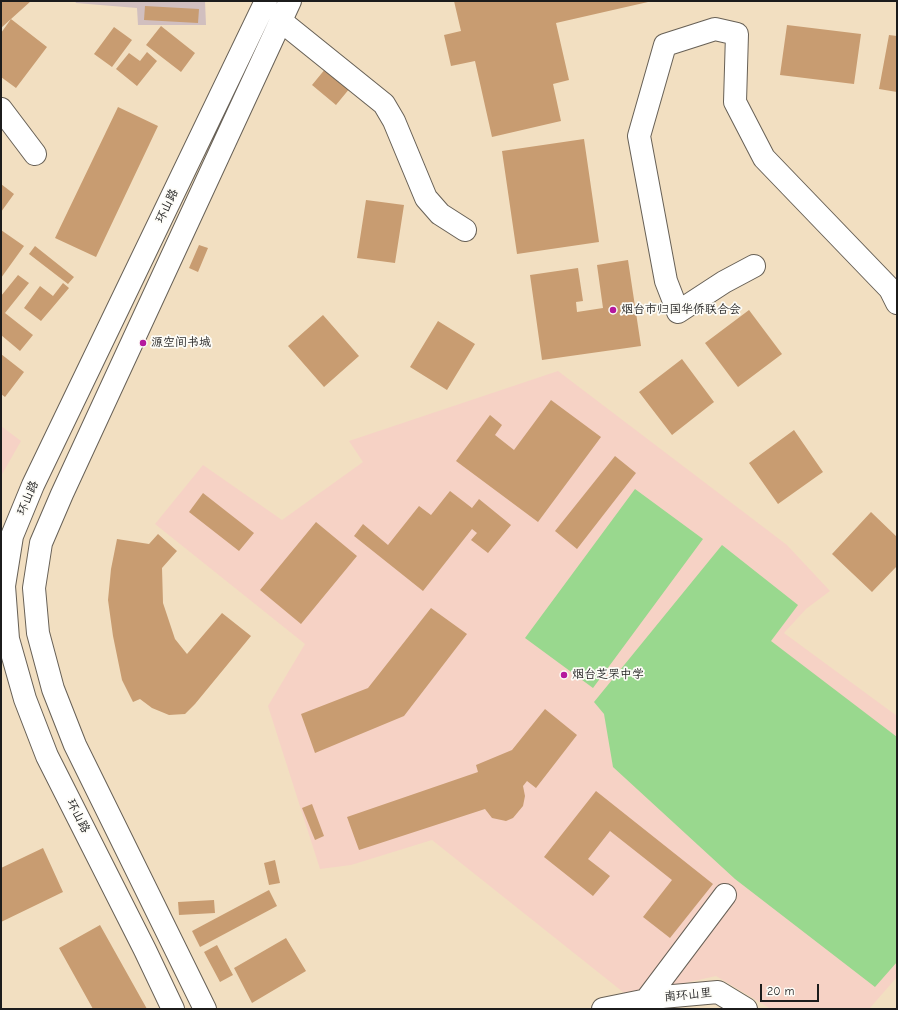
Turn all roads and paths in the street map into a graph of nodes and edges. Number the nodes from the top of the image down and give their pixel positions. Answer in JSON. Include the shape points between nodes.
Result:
{"nodes":[{"id":1,"x":266,"y":1,"type":"edge"},
{"id":2,"x":290,"y":1,"type":"edge"},
{"id":3,"x":281,"y":21,"type":"junction"},
{"id":4,"x":1,"y":109,"type":"edge"},
{"id":5,"x":35,"y":154,"type":"dead end"},
{"id":6,"x":465,"y":230,"type":"dead end"},
{"id":7,"x":754,"y":266,"type":"dead end"},
{"id":8,"x":897,"y":303,"type":"edge"},
{"id":9,"x":725,"y":895,"type":"dead end"},
{"id":10,"x":646,"y":1000,"type":"junction"},
{"id":11,"x":173,"y":1009,"type":"edge"},
{"id":12,"x":205,"y":1009,"type":"edge"},
{"id":13,"x":603,"y":1009,"type":"edge"},
{"id":14,"x":746,"y":1009,"type":"edge"}],
"edges":[{"from":1,"to":11,"type":"main road","name":"环山路","via":[[33,485],[12,536],[4,586],[8,639],[47,756]]},
{"from":2,"to":3,"type":"main road"},
{"from":3,"to":6,"type":"main road","via":[[384,104],[394,121],[426,198],[440,214]]},
{"from":3,"to":12,"type":"main road","via":[[62,494],[41,543],[34,588],[38,633],[53,689],[75,745]]},
{"from":4,"to":5,"type":"main road"},
{"from":7,"to":8,"type":"main road","via":[[678,312],[666,281],[639,136],[665,45],[715,29],[737,34],[735,102],[764,158],[890,289]]},
{"from":9,"to":10,"type":"main road"},
{"from":10,"to":13,"type":"main road","name":"南环山里"},
{"from":10,"to":14,"type":"main road","name":"南环山里","via":[[718,992]]}]}
